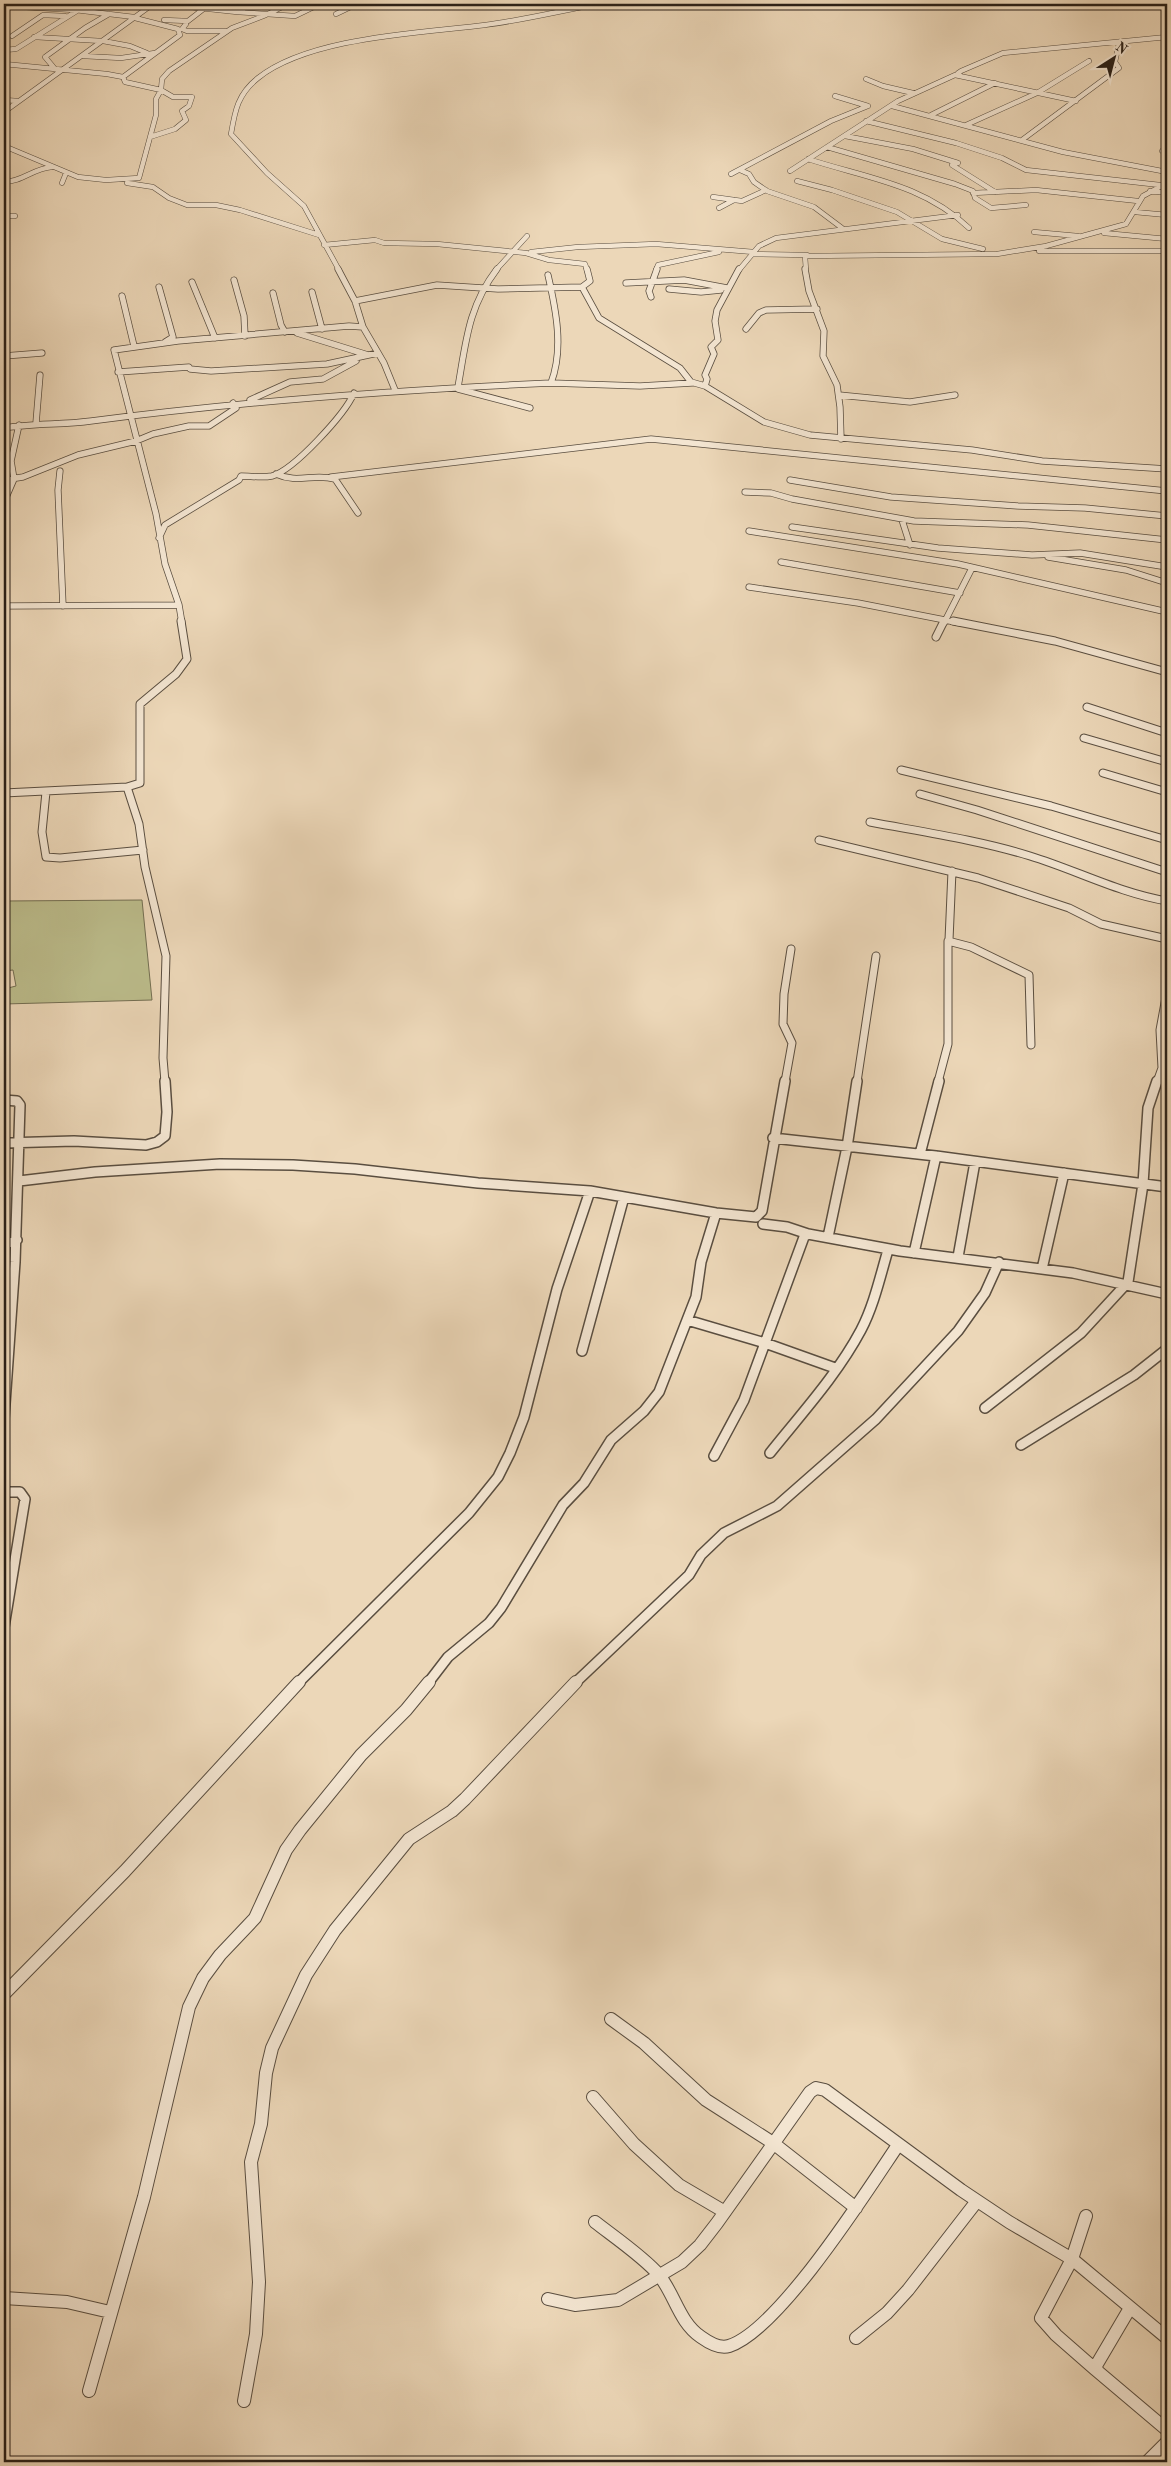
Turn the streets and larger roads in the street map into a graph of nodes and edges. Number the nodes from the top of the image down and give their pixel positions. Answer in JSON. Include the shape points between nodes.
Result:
{"nodes":[{"id":1,"x":88,"y":4,"type":"edge"},
{"id":2,"x":153,"y":4,"type":"edge"},
{"id":3,"x":162,"y":4,"type":"edge"},
{"id":4,"x":213,"y":4,"type":"edge"},
{"id":5,"x":251,"y":4,"type":"edge"},
{"id":6,"x":288,"y":4,"type":"edge"},
{"id":7,"x":320,"y":4,"type":"edge"},
{"id":8,"x":357,"y":4,"type":"edge"},
{"id":9,"x":597,"y":4,"type":"edge"},
{"id":10,"x":4,"y":6,"type":"edge"},
{"id":11,"x":203,"y":8,"type":"junction"},
{"id":12,"x":46,"y":9,"type":"junction"},
{"id":13,"x":75,"y":10,"type":"junction"},
{"id":14,"x":237,"y":12,"type":"junction"},
{"id":15,"x":109,"y":14,"type":"junction"},
{"id":16,"x":336,"y":14,"type":"dead end"},
{"id":17,"x":43,"y":15,"type":"junction"},
{"id":18,"x":267,"y":15,"type":"junction"},
{"id":19,"x":66,"y":16,"type":"junction"},
{"id":20,"x":136,"y":17,"type":"junction"},
{"id":21,"x":188,"y":21,"type":"junction"},
{"id":22,"x":180,"y":29,"type":"junction"},
{"id":23,"x":226,"y":31,"type":"junction"},
{"id":24,"x":4,"y":35,"type":"edge"},
{"id":25,"x":12,"y":36,"type":"junction"},
{"id":26,"x":19,"y":37,"type":"dead end"},
{"id":27,"x":26,"y":37,"type":"dead end"},
{"id":28,"x":33,"y":37,"type":"junction"},
{"id":29,"x":1167,"y":37,"type":"edge"},
{"id":30,"x":70,"y":39,"type":"junction"},
{"id":31,"x":102,"y":41,"type":"junction"},
{"id":32,"x":1119,"y":43,"type":"junction"},
{"id":33,"x":4,"y":50,"type":"edge"},
{"id":34,"x":154,"y":53,"type":"junction"},
{"id":35,"x":83,"y":56,"type":"junction"},
{"id":36,"x":1089,"y":61,"type":"dead end"},
{"id":37,"x":4,"y":64,"type":"edge"},
{"id":38,"x":55,"y":68,"type":"junction"},
{"id":39,"x":62,"y":69,"type":"junction"},
{"id":40,"x":961,"y":76,"type":"junction"},
{"id":41,"x":123,"y":77,"type":"junction"},
{"id":42,"x":866,"y":79,"type":"dead end"},
{"id":43,"x":996,"y":82,"type":"junction"},
{"id":44,"x":161,"y":90,"type":"junction"},
{"id":45,"x":1038,"y":92,"type":"junction"},
{"id":46,"x":913,"y":93,"type":"junction"},
{"id":47,"x":835,"y":96,"type":"dead end"},
{"id":48,"x":4,"y":100,"type":"edge"},
{"id":49,"x":18,"y":101,"type":"junction"},
{"id":50,"x":1076,"y":101,"type":"junction"},
{"id":51,"x":892,"y":106,"type":"junction"},
{"id":52,"x":4,"y":112,"type":"edge"},
{"id":53,"x":931,"y":115,"type":"junction"},
{"id":54,"x":866,"y":121,"type":"junction"},
{"id":55,"x":966,"y":125,"type":"junction"},
{"id":56,"x":845,"y":136,"type":"junction"},
{"id":57,"x":150,"y":137,"type":"junction"},
{"id":58,"x":1022,"y":140,"type":"junction"},
{"id":59,"x":4,"y":146,"type":"edge"},
{"id":60,"x":827,"y":147,"type":"junction"},
{"id":61,"x":808,"y":160,"type":"junction"},
{"id":62,"x":55,"y":167,"type":"junction"},
{"id":63,"x":740,"y":170,"type":"junction"},
{"id":64,"x":790,"y":172,"type":"dead end"},
{"id":65,"x":1167,"y":172,"type":"edge"},
{"id":66,"x":66,"y":173,"type":"junction"},
{"id":67,"x":731,"y":174,"type":"dead end"},
{"id":68,"x":100,"y":179,"type":"junction"},
{"id":69,"x":18,"y":181,"type":"junction"},
{"id":70,"x":797,"y":181,"type":"dead end"},
{"id":71,"x":4,"y":182,"type":"edge"},
{"id":72,"x":62,"y":182,"type":"dead end"},
{"id":73,"x":1167,"y":183,"type":"edge"},
{"id":74,"x":1160,"y":186,"type":"junction"},
{"id":75,"x":4,"y":190,"type":"edge"},
{"id":76,"x":766,"y":190,"type":"junction"},
{"id":77,"x":1150,"y":191,"type":"junction"},
{"id":78,"x":995,"y":192,"type":"junction"},
{"id":79,"x":973,"y":193,"type":"junction"},
{"id":80,"x":1167,"y":193,"type":"edge"},
{"id":81,"x":713,"y":197,"type":"dead end"},
{"id":82,"x":734,"y":200,"type":"junction"},
{"id":83,"x":1138,"y":201,"type":"junction"},
{"id":84,"x":1026,"y":205,"type":"dead end"},
{"id":85,"x":719,"y":208,"type":"dead end"},
{"id":86,"x":1135,"y":212,"type":"junction"},
{"id":87,"x":958,"y":215,"type":"junction"},
{"id":88,"x":1167,"y":215,"type":"edge"},
{"id":89,"x":4,"y":216,"type":"edge"},
{"id":90,"x":15,"y":216,"type":"dead end"},
{"id":91,"x":912,"y":220,"type":"junction"},
{"id":92,"x":842,"y":228,"type":"junction"},
{"id":93,"x":969,"y":228,"type":"dead end"},
{"id":94,"x":1034,"y":232,"type":"dead end"},
{"id":95,"x":1101,"y":232,"type":"junction"},
{"id":96,"x":318,"y":235,"type":"junction"},
{"id":97,"x":528,"y":236,"type":"dead end"},
{"id":98,"x":1083,"y":236,"type":"junction"},
{"id":99,"x":1167,"y":239,"type":"edge"},
{"id":100,"x":324,"y":245,"type":"junction"},
{"id":101,"x":728,"y":250,"type":"junction"},
{"id":102,"x":1006,"y":251,"type":"junction"},
{"id":103,"x":1167,"y":251,"type":"edge"},
{"id":104,"x":511,"y":253,"type":"junction"},
{"id":105,"x":526,"y":253,"type":"junction"},
{"id":106,"x":753,"y":253,"type":"junction"},
{"id":107,"x":807,"y":255,"type":"junction"},
{"id":108,"x":548,"y":275,"type":"dead end"},
{"id":109,"x":234,"y":280,"type":"dead end"},
{"id":110,"x":192,"y":282,"type":"dead end"},
{"id":111,"x":653,"y":282,"type":"junction"},
{"id":112,"x":626,"y":284,"type":"dead end"},
{"id":113,"x":159,"y":287,"type":"dead end"},
{"id":114,"x":582,"y":287,"type":"junction"},
{"id":115,"x":484,"y":289,"type":"junction"},
{"id":116,"x":552,"y":289,"type":"junction"},
{"id":117,"x":669,"y":289,"type":"dead end"},
{"id":118,"x":727,"y":289,"type":"junction"},
{"id":119,"x":312,"y":292,"type":"dead end"},
{"id":120,"x":273,"y":293,"type":"dead end"},
{"id":121,"x":122,"y":296,"type":"dead end"},
{"id":122,"x":651,"y":297,"type":"dead end"},
{"id":123,"x":355,"y":301,"type":"junction"},
{"id":124,"x":817,"y":309,"type":"junction"},
{"id":125,"x":363,"y":327,"type":"junction"},
{"id":126,"x":322,"y":329,"type":"junction"},
{"id":127,"x":746,"y":329,"type":"dead end"},
{"id":128,"x":285,"y":332,"type":"junction"},
{"id":129,"x":292,"y":332,"type":"junction"},
{"id":130,"x":245,"y":336,"type":"junction"},
{"id":131,"x":214,"y":338,"type":"junction"},
{"id":132,"x":165,"y":343,"type":"junction"},
{"id":133,"x":134,"y":346,"type":"junction"},
{"id":134,"x":42,"y":353,"type":"dead end"},
{"id":135,"x":379,"y":355,"type":"junction"},
{"id":136,"x":4,"y":356,"type":"edge"},
{"id":137,"x":365,"y":356,"type":"junction"},
{"id":138,"x":117,"y":370,"type":"junction"},
{"id":139,"x":40,"y":375,"type":"dead end"},
{"id":140,"x":551,"y":383,"type":"junction"},
{"id":141,"x":692,"y":383,"type":"junction"},
{"id":142,"x":705,"y":386,"type":"junction"},
{"id":143,"x":455,"y":387,"type":"junction"},
{"id":144,"x":395,"y":390,"type":"junction"},
{"id":145,"x":262,"y":393,"type":"junction"},
{"id":146,"x":354,"y":395,"type":"junction"},
{"id":147,"x":839,"y":395,"type":"junction"},
{"id":148,"x":955,"y":395,"type":"dead end"},
{"id":149,"x":243,"y":402,"type":"junction"},
{"id":150,"x":233,"y":403,"type":"junction"},
{"id":151,"x":530,"y":408,"type":"dead end"},
{"id":152,"x":170,"y":411,"type":"junction"},
{"id":153,"x":129,"y":415,"type":"junction"},
{"id":154,"x":36,"y":423,"type":"junction"},
{"id":155,"x":19,"y":424,"type":"junction"},
{"id":156,"x":4,"y":428,"type":"edge"},
{"id":157,"x":841,"y":439,"type":"junction"},
{"id":158,"x":136,"y":441,"type":"junction"},
{"id":159,"x":300,"y":456,"type":"joint"},
{"id":160,"x":1167,"y":469,"type":"edge"},
{"id":161,"x":60,"y":471,"type":"dead end"},
{"id":162,"x":273,"y":475,"type":"junction"},
{"id":163,"x":331,"y":477,"type":"junction"},
{"id":164,"x":14,"y":479,"type":"junction"},
{"id":165,"x":4,"y":480,"type":"edge"},
{"id":166,"x":790,"y":480,"type":"dead end"},
{"id":167,"x":1167,"y":491,"type":"edge"},
{"id":168,"x":745,"y":492,"type":"dead end"},
{"id":169,"x":4,"y":502,"type":"edge"},
{"id":170,"x":358,"y":513,"type":"dead end"},
{"id":171,"x":1167,"y":516,"type":"edge"},
{"id":172,"x":902,"y":520,"type":"junction"},
{"id":173,"x":792,"y":527,"type":"dead end"},
{"id":174,"x":749,"y":531,"type":"dead end"},
{"id":175,"x":159,"y":538,"type":"junction"},
{"id":176,"x":1167,"y":540,"type":"edge"},
{"id":177,"x":910,"y":545,"type":"junction"},
{"id":178,"x":1040,"y":555,"type":"junction"},
{"id":179,"x":781,"y":562,"type":"dead end"},
{"id":180,"x":1167,"y":567,"type":"edge"},
{"id":181,"x":972,"y":568,"type":"junction"},
{"id":182,"x":1167,"y":583,"type":"edge"},
{"id":183,"x":749,"y":587,"type":"dead end"},
{"id":184,"x":960,"y":593,"type":"junction"},
{"id":185,"x":179,"y":605,"type":"junction"},
{"id":186,"x":4,"y":606,"type":"edge"},
{"id":187,"x":63,"y":606,"type":"junction"},
{"id":188,"x":1167,"y":612,"type":"edge"},
{"id":189,"x":945,"y":620,"type":"junction"},
{"id":190,"x":936,"y":637,"type":"dead end"},
{"id":191,"x":1167,"y":672,"type":"edge"},
{"id":192,"x":1087,"y":707,"type":"dead end"},
{"id":193,"x":1167,"y":733,"type":"edge"},
{"id":194,"x":1084,"y":738,"type":"dead end"},
{"id":195,"x":1167,"y":762,"type":"edge"},
{"id":196,"x":900,"y":770,"type":"dead end"},
{"id":197,"x":1103,"y":773,"type":"dead end"},
{"id":198,"x":127,"y":786,"type":"junction"},
{"id":199,"x":46,"y":792,"type":"junction"},
{"id":200,"x":1167,"y":792,"type":"edge"},
{"id":201,"x":4,"y":793,"type":"edge"},
{"id":202,"x":920,"y":794,"type":"dead end"},
{"id":203,"x":870,"y":822,"type":"dead end"},
{"id":204,"x":819,"y":840,"type":"dead end"},
{"id":205,"x":1167,"y":840,"type":"edge"},
{"id":206,"x":143,"y":850,"type":"junction"},
{"id":207,"x":952,"y":871,"type":"junction"},
{"id":208,"x":1167,"y":872,"type":"edge"},
{"id":209,"x":1167,"y":901,"type":"edge"},
{"id":210,"x":1167,"y":939,"type":"edge"},
{"id":211,"x":949,"y":940,"type":"junction"},
{"id":212,"x":791,"y":949,"type":"dead end"},
{"id":213,"x":876,"y":956,"type":"dead end"},
{"id":214,"x":1167,"y":992,"type":"edge"},
{"id":215,"x":1030,"y":1045,"type":"dead end"},
{"id":216,"x":4,"y":1100,"type":"edge"},
{"id":217,"x":774,"y":1138,"type":"junction"},
{"id":218,"x":19,"y":1142,"type":"junction"},
{"id":219,"x":4,"y":1143,"type":"edge"},
{"id":220,"x":847,"y":1147,"type":"junction"},
{"id":221,"x":920,"y":1154,"type":"junction"},
{"id":222,"x":936,"y":1156,"type":"junction"},
{"id":223,"x":975,"y":1162,"type":"junction"},
{"id":224,"x":1064,"y":1173,"type":"junction"},
{"id":225,"x":19,"y":1181,"type":"junction"},
{"id":226,"x":1143,"y":1184,"type":"junction"},
{"id":227,"x":1167,"y":1187,"type":"edge"},
{"id":228,"x":590,"y":1192,"type":"junction"},
{"id":229,"x":624,"y":1196,"type":"junction"},
{"id":230,"x":716,"y":1213,"type":"junction"},
{"id":231,"x":764,"y":1224,"type":"dead end"},
{"id":232,"x":808,"y":1234,"type":"junction"},
{"id":233,"x":828,"y":1237,"type":"junction"},
{"id":234,"x":17,"y":1240,"type":"junction"},
{"id":235,"x":4,"y":1244,"type":"edge"},
{"id":236,"x":888,"y":1250,"type":"junction"},
{"id":237,"x":914,"y":1253,"type":"junction"},
{"id":238,"x":958,"y":1257,"type":"junction"},
{"id":239,"x":999,"y":1262,"type":"junction"},
{"id":240,"x":1042,"y":1268,"type":"junction"},
{"id":241,"x":1128,"y":1282,"type":"junction"},
{"id":242,"x":1167,"y":1294,"type":"edge"},
{"id":243,"x":687,"y":1320,"type":"junction"},
{"id":244,"x":765,"y":1342,"type":"junction"},
{"id":245,"x":1167,"y":1349,"type":"edge"},
{"id":246,"x":582,"y":1351,"type":"dead end"},
{"id":247,"x":835,"y":1368,"type":"junction"},
{"id":248,"x":985,"y":1408,"type":"dead end"},
{"id":249,"x":4,"y":1418,"type":"edge"},
{"id":250,"x":1021,"y":1445,"type":"dead end"},
{"id":251,"x":770,"y":1453,"type":"dead end"},
{"id":252,"x":714,"y":1456,"type":"dead end"},
{"id":253,"x":4,"y":1492,"type":"edge"},
{"id":254,"x":4,"y":1627,"type":"edge"},
{"id":255,"x":4,"y":1994,"type":"edge"},
{"id":256,"x":611,"y":2019,"type":"dead end"},
{"id":257,"x":593,"y":2097,"type":"dead end"},
{"id":258,"x":773,"y":2143,"type":"junction"},
{"id":259,"x":898,"y":2145,"type":"junction"},
{"id":260,"x":976,"y":2200,"type":"junction"},
{"id":261,"x":856,"y":2208,"type":"junction"},
{"id":262,"x":725,"y":2212,"type":"junction"},
{"id":263,"x":1086,"y":2216,"type":"dead end"},
{"id":264,"x":595,"y":2222,"type":"dead end"},
{"id":265,"x":1072,"y":2259,"type":"junction"},
{"id":266,"x":659,"y":2275,"type":"junction"},
{"id":267,"x":4,"y":2298,"type":"edge"},
{"id":268,"x":548,"y":2299,"type":"dead end"},
{"id":269,"x":1130,"y":2308,"type":"junction"},
{"id":270,"x":110,"y":2312,"type":"junction"},
{"id":271,"x":856,"y":2338,"type":"dead end"},
{"id":272,"x":1167,"y":2338,"type":"edge"},
{"id":273,"x":1096,"y":2370,"type":"junction"},
{"id":274,"x":89,"y":2391,"type":"dead end"},
{"id":275,"x":244,"y":2401,"type":"dead end"},
{"id":276,"x":1167,"y":2430,"type":"edge"},
{"id":277,"x":1167,"y":2442,"type":"edge"},
{"id":278,"x":1147,"y":2462,"type":"edge"}],
"edges":[{"from":1,"to":13,"type":"street"},
{"from":2,"to":20,"type":"street"},
{"from":3,"to":11,"type":"street"},
{"from":4,"to":11,"type":"street"},
{"from":5,"to":14,"type":"street"},
{"from":6,"to":18,"type":"street"},
{"from":7,"to":18,"type":"street","via":[[300,16]]},
{"from":8,"to":16,"type":"street"},
{"from":9,"to":96,"type":"street","via":[[512,21],[343,44],[289,60],[258,79],[232,110],[231,134],[304,206]]},
{"from":10,"to":12,"type":"street"},
{"from":11,"to":14,"type":"street"},
{"from":11,"to":21,"type":"street"},
{"from":12,"to":13,"type":"street"},
{"from":12,"to":17,"type":"street","via":[[38,14]]},
{"from":13,"to":15,"type":"street"},
{"from":13,"to":19,"type":"street"},
{"from":14,"to":18,"type":"street"},
{"from":15,"to":20,"type":"street"},
{"from":15,"to":30,"type":"street"},
{"from":17,"to":19,"type":"street"},
{"from":17,"to":25,"type":"street"},
{"from":18,"to":23,"type":"street"},
{"from":19,"to":28,"type":"street"},
{"from":20,"to":21,"type":"street"},
{"from":20,"to":22,"type":"street"},
{"from":20,"to":31,"type":"street"},
{"from":21,"to":22,"type":"street"},
{"from":22,"to":23,"type":"street"},
{"from":22,"to":34,"type":"street","via":[[180,35]]},
{"from":23,"to":44,"type":"street","via":[[169,71],[162,79]]},
{"from":24,"to":25,"type":"street"},
{"from":25,"to":26,"type":"street"},
{"from":27,"to":28,"type":"street"},
{"from":28,"to":30,"type":"street"},
{"from":28,"to":33,"type":"street","via":[[16,49]]},
{"from":29,"to":32,"type":"street"},
{"from":30,"to":31,"type":"street"},
{"from":30,"to":38,"type":"street","via":[[45,57]]},
{"from":31,"to":34,"type":"street"},
{"from":31,"to":35,"type":"street"},
{"from":32,"to":40,"type":"street","via":[[1003,53],[961,71],[958,73]]},
{"from":32,"to":50,"type":"street","via":[[1115,62],[1119,68]]},
{"from":34,"to":35,"type":"street","via":[[121,58]]},
{"from":34,"to":41,"type":"street"},
{"from":35,"to":39,"type":"street"},
{"from":36,"to":45,"type":"street"},
{"from":37,"to":38,"type":"street"},
{"from":38,"to":39,"type":"street"},
{"from":39,"to":41,"type":"street"},
{"from":39,"to":49,"type":"street"},
{"from":40,"to":43,"type":"street"},
{"from":40,"to":46,"type":"street","via":[[949,77]]},
{"from":41,"to":44,"type":"street","via":[[125,82]]},
{"from":42,"to":46,"type":"street"},
{"from":43,"to":45,"type":"street"},
{"from":43,"to":53,"type":"street"},
{"from":44,"to":57,"type":"street","via":[[156,99]]},
{"from":44,"to":57,"type":"street","via":[[174,97],[192,98],[182,111],[185,122]]},
{"from":45,"to":50,"type":"street"},
{"from":45,"to":55,"type":"street"},
{"from":46,"to":51,"type":"street"},
{"from":47,"to":63,"type":"street","via":[[868,106],[832,121]]},
{"from":48,"to":49,"type":"street"},
{"from":49,"to":52,"type":"street"},
{"from":50,"to":58,"type":"street"},
{"from":51,"to":53,"type":"street"},
{"from":51,"to":54,"type":"street"},
{"from":53,"to":55,"type":"street"},
{"from":54,"to":56,"type":"street"},
{"from":54,"to":74,"type":"street","via":[[956,143],[1002,158],[1026,170]]},
{"from":55,"to":58,"type":"street"},
{"from":56,"to":60,"type":"street"},
{"from":56,"to":78,"type":"street","via":[[912,149],[958,163],[952,165]]},
{"from":57,"to":68,"type":"street","via":[[140,177]]},
{"from":58,"to":65,"type":"street","via":[[1115,165]]},
{"from":59,"to":62,"type":"street"},
{"from":60,"to":61,"type":"street"},
{"from":60,"to":79,"type":"street","via":[[919,171]]},
{"from":61,"to":64,"type":"street"},
{"from":61,"to":87,"type":"street","via":[[920,192]]},
{"from":62,"to":66,"type":"street"},
{"from":62,"to":69,"type":"street","via":[[40,167]]},
{"from":63,"to":67,"type":"street"},
{"from":63,"to":76,"type":"street"},
{"from":66,"to":68,"type":"street"},
{"from":66,"to":72,"type":"street"},
{"from":68,"to":96,"type":"street","via":[[153,187],[187,205],[216,205],[240,210]]},
{"from":69,"to":71,"type":"street"},
{"from":69,"to":75,"type":"street"},
{"from":70,"to":91,"type":"street","via":[[873,203]]},
{"from":73,"to":74,"type":"street"},
{"from":74,"to":77,"type":"street"},
{"from":76,"to":82,"type":"street","via":[[744,201]]},
{"from":76,"to":92,"type":"street","via":[[809,204]]},
{"from":77,"to":80,"type":"street"},
{"from":77,"to":83,"type":"street"},
{"from":78,"to":79,"type":"street"},
{"from":78,"to":83,"type":"street","via":[[1036,190]]},
{"from":79,"to":84,"type":"street","via":[[975,198],[991,208]]},
{"from":81,"to":82,"type":"street"},
{"from":82,"to":85,"type":"street"},
{"from":83,"to":86,"type":"street"},
{"from":86,"to":88,"type":"street"},
{"from":86,"to":95,"type":"street","via":[[1126,224]]},
{"from":87,"to":91,"type":"street"},
{"from":87,"to":93,"type":"street"},
{"from":89,"to":90,"type":"street"},
{"from":91,"to":92,"type":"street"},
{"from":91,"to":102,"type":"street","via":[[950,242]]},
{"from":92,"to":106,"type":"street","via":[[777,238],[759,246]]},
{"from":94,"to":98,"type":"street"},
{"from":95,"to":98,"type":"street"},
{"from":95,"to":99,"type":"street"},
{"from":96,"to":100,"type":"street"},
{"from":97,"to":104,"type":"street"},
{"from":98,"to":102,"type":"street","via":[[1046,246]]},
{"from":100,"to":104,"type":"street","via":[[375,240]]},
{"from":100,"to":123,"type":"street"},
{"from":101,"to":105,"type":"street","via":[[687,245],[624,245]]},
{"from":101,"to":106,"type":"street"},
{"from":101,"to":111,"type":"street","via":[[658,265]]},
{"from":102,"to":103,"type":"street"},
{"from":102,"to":107,"type":"street","via":[[997,254]]},
{"from":104,"to":105,"type":"street"},
{"from":104,"to":115,"type":"street"},
{"from":105,"to":114,"type":"street","via":[[549,260],[587,264],[590,281]]},
{"from":106,"to":107,"type":"street"},
{"from":106,"to":118,"type":"street"},
{"from":107,"to":124,"type":"street","via":[[809,290]]},
{"from":108,"to":116,"type":"street"},
{"from":109,"to":130,"type":"street","via":[[244,316]]},
{"from":110,"to":131,"type":"street"},
{"from":111,"to":112,"type":"street"},
{"from":111,"to":118,"type":"street","via":[[684,280]]},
{"from":111,"to":122,"type":"street","via":[[648,293]]},
{"from":113,"to":132,"type":"street","via":[[173,337]]},
{"from":114,"to":116,"type":"street"},
{"from":114,"to":141,"type":"street","via":[[588,294],[593,311],[600,318],[680,368]]},
{"from":115,"to":116,"type":"street"},
{"from":115,"to":123,"type":"street","via":[[437,285]]},
{"from":115,"to":143,"type":"street","via":[[473,309]]},
{"from":116,"to":140,"type":"street","via":[[558,356],[557,370]]},
{"from":117,"to":118,"type":"street","via":[[700,292]]},
{"from":118,"to":142,"type":"street","via":[[715,320],[718,340],[712,347],[714,354],[705,375]]},
{"from":119,"to":126,"type":"street"},
{"from":120,"to":128,"type":"street"},
{"from":121,"to":133,"type":"street"},
{"from":123,"to":125,"type":"street"},
{"from":124,"to":127,"type":"street","via":[[766,310],[759,313]]},
{"from":124,"to":147,"type":"street","via":[[826,350],[823,356]]},
{"from":125,"to":126,"type":"street"},
{"from":125,"to":135,"type":"street"},
{"from":126,"to":129,"type":"street"},
{"from":128,"to":129,"type":"street"},
{"from":128,"to":130,"type":"street"},
{"from":129,"to":137,"type":"street"},
{"from":130,"to":131,"type":"street"},
{"from":131,"to":132,"type":"street"},
{"from":132,"to":133,"type":"street"},
{"from":133,"to":138,"type":"street","via":[[114,350]]},
{"from":134,"to":136,"type":"street"},
{"from":135,"to":137,"type":"street"},
{"from":135,"to":144,"type":"street"},
{"from":137,"to":138,"type":"street","via":[[330,364],[285,367],[207,370],[180,366],[158,370]]},
{"from":137,"to":145,"type":"street","via":[[322,379],[290,382]]},
{"from":138,"to":153,"type":"street"},
{"from":139,"to":154,"type":"street"},
{"from":140,"to":141,"type":"street","via":[[640,386]]},
{"from":140,"to":143,"type":"street"},
{"from":141,"to":142,"type":"street"},
{"from":142,"to":157,"type":"street","via":[[764,422],[801,433]]},
{"from":143,"to":144,"type":"street"},
{"from":143,"to":151,"type":"street"},
{"from":144,"to":146,"type":"street"},
{"from":145,"to":149,"type":"street"},
{"from":145,"to":152,"type":"street"},
{"from":146,"to":149,"type":"street"},
{"from":146,"to":159,"type":"street","via":[[338,418]]},
{"from":147,"to":148,"type":"street","via":[[910,402]]},
{"from":147,"to":157,"type":"street"},
{"from":149,"to":150,"type":"street"},
{"from":150,"to":152,"type":"street"},
{"from":150,"to":158,"type":"street","via":[[236,408],[209,426],[189,426]]},
{"from":152,"to":153,"type":"street"},
{"from":153,"to":154,"type":"street","via":[[72,423]]},
{"from":153,"to":158,"type":"street"},
{"from":154,"to":155,"type":"street"},
{"from":155,"to":156,"type":"street"},
{"from":155,"to":164,"type":"street","via":[[11,461]]},
{"from":157,"to":160,"type":"street","via":[[972,450],[1042,461]]},
{"from":158,"to":164,"type":"street","via":[[78,455]]},
{"from":158,"to":175,"type":"street","via":[[156,514]]},
{"from":159,"to":162,"type":"street","via":[[292,465]]},
{"from":161,"to":187,"type":"street","via":[[58,495]]},
{"from":162,"to":163,"type":"street","via":[[289,480]]},
{"from":162,"to":175,"type":"street","via":[[241,476],[170,522]]},
{"from":163,"to":167,"type":"street","via":[[651,439]]},
{"from":163,"to":170,"type":"street","via":[[338,482]]},
{"from":164,"to":165,"type":"street"},
{"from":164,"to":169,"type":"street"},
{"from":166,"to":171,"type":"street","via":[[891,497]]},
{"from":168,"to":172,"type":"street","via":[[771,493]]},
{"from":172,"to":176,"type":"street","via":[[1028,525]]},
{"from":172,"to":177,"type":"street"},
{"from":173,"to":177,"type":"street"},
{"from":174,"to":181,"type":"street"},
{"from":175,"to":185,"type":"street"},
{"from":177,"to":178,"type":"street"},
{"from":178,"to":180,"type":"street","via":[[1080,552]]},
{"from":178,"to":182,"type":"street","via":[[1126,570]]},
{"from":179,"to":184,"type":"street"},
{"from":181,"to":184,"type":"street"},
{"from":181,"to":188,"type":"street"},
{"from":183,"to":189,"type":"street"},
{"from":184,"to":189,"type":"street"},
{"from":185,"to":187,"type":"street"},
{"from":185,"to":198,"type":"street","via":[[187,659],[176,674],[140,704],[141,783]]},
{"from":186,"to":187,"type":"street"},
{"from":189,"to":190,"type":"street"},
{"from":189,"to":191,"type":"street","via":[[1055,641]]},
{"from":192,"to":193,"type":"street"},
{"from":194,"to":195,"type":"street"},
{"from":196,"to":205,"type":"street","via":[[1046,804]]},
{"from":197,"to":200,"type":"street"},
{"from":198,"to":199,"type":"street"},
{"from":198,"to":206,"type":"street"},
{"from":199,"to":201,"type":"street"},
{"from":199,"to":206,"type":"street","via":[[41,826],[46,857]]},
{"from":202,"to":208,"type":"street"},
{"from":203,"to":209,"type":"street","via":[[1028,856],[1137,895]]},
{"from":204,"to":207,"type":"street"},
{"from":206,"to":218,"type":"street","via":[[166,956],[163,1058],[166,1136],[146,1145]]},
{"from":207,"to":210,"type":"street","via":[[1069,908],[1102,924]]},
{"from":207,"to":211,"type":"street"},
{"from":211,"to":215,"type":"street","via":[[1029,975]]},
{"from":211,"to":221,"type":"street","via":[[948,1044]]},
{"from":212,"to":217,"type":"street","via":[[783,1024],[792,1043]]},
{"from":213,"to":220,"type":"street"},
{"from":214,"to":226,"type":"street","via":[[1160,1030],[1162,1068],[1148,1108]]},
{"from":216,"to":218,"type":"street","via":[[20,1103]]},
{"from":217,"to":220,"type":"street"},
{"from":217,"to":230,"type":"street","via":[[761,1214],[753,1218]]},
{"from":218,"to":219,"type":"street"},
{"from":218,"to":225,"type":"street"},
{"from":220,"to":221,"type":"street"},
{"from":220,"to":233,"type":"street"},
{"from":221,"to":222,"type":"street"},
{"from":222,"to":223,"type":"street"},
{"from":222,"to":237,"type":"street"},
{"from":223,"to":224,"type":"street"},
{"from":223,"to":238,"type":"street"},
{"from":224,"to":226,"type":"street"},
{"from":224,"to":240,"type":"street"},
{"from":225,"to":228,"type":"street","via":[[95,1172],[220,1164],[355,1168]]},
{"from":225,"to":234,"type":"street"},
{"from":226,"to":227,"type":"street"},
{"from":226,"to":241,"type":"street"},
{"from":228,"to":229,"type":"street"},
{"from":228,"to":255,"type":"street","via":[[570,1243],[518,1435],[501,1471],[486,1493],[323,1656],[125,1871]]},
{"from":229,"to":230,"type":"street"},
{"from":229,"to":246,"type":"street"},
{"from":230,"to":243,"type":"street","via":[[701,1262],[696,1297]]},
{"from":231,"to":232,"type":"street"},
{"from":232,"to":233,"type":"street"},
{"from":232,"to":244,"type":"street","via":[[804,1237]]},
{"from":233,"to":236,"type":"street"},
{"from":234,"to":235,"type":"street"},
{"from":234,"to":249,"type":"street"},
{"from":236,"to":237,"type":"street"},
{"from":236,"to":247,"type":"street","via":[[864,1322]]},
{"from":237,"to":238,"type":"street"},
{"from":238,"to":239,"type":"street"},
{"from":239,"to":240,"type":"street"},
{"from":239,"to":275,"type":"street","via":[[985,1293],[958,1331],[876,1419],[777,1506],[724,1534],[701,1555],[688,1575],[560,1698],[465,1799],[409,1839],[335,1930],[306,1975],[281,2026],[266,2073],[262,2117],[252,2162],[259,2282],[256,2334]]},
{"from":240,"to":241,"type":"street"},
{"from":241,"to":242,"type":"street"},
{"from":241,"to":248,"type":"street","via":[[1080,1333]]},
{"from":243,"to":244,"type":"street"},
{"from":243,"to":270,"type":"street","via":[[659,1392],[611,1440],[584,1483],[563,1505],[501,1608],[489,1623],[448,1657],[406,1710],[361,1756],[300,1830],[286,1850],[255,1918],[203,1978],[189,2007],[144,2197]]},
{"from":244,"to":247,"type":"street"},
{"from":244,"to":252,"type":"street","via":[[744,1400]]},
{"from":245,"to":250,"type":"street","via":[[1134,1375]]},
{"from":247,"to":251,"type":"street"},
{"from":253,"to":254,"type":"street","via":[[20,1492],[25,1499]]},
{"from":256,"to":258,"type":"street","via":[[644,2043],[706,2100]]},
{"from":257,"to":262,"type":"street","via":[[634,2144],[679,2185]]},
{"from":258,"to":259,"type":"street","via":[[816,2088],[825,2090]]},
{"from":258,"to":261,"type":"street"},
{"from":258,"to":262,"type":"street"},
{"from":259,"to":260,"type":"street"},
{"from":259,"to":261,"type":"street"},
{"from":260,"to":265,"type":"street"},
{"from":260,"to":271,"type":"street","via":[[908,2290],[887,2313]]},
{"from":261,"to":266,"type":"street","via":[[768,2320],[730,2346],[708,2341],[691,2330]]},
{"from":262,"to":266,"type":"street","via":[[700,2245],[682,2262]]},
{"from":263,"to":265,"type":"street"},
{"from":264,"to":266,"type":"street"},
{"from":265,"to":269,"type":"street"},
{"from":265,"to":273,"type":"street","via":[[1040,2318]]},
{"from":266,"to":268,"type":"street","via":[[618,2300],[574,2305]]},
{"from":267,"to":270,"type":"street","via":[[67,2302]]},
{"from":269,"to":272,"type":"street"},
{"from":269,"to":273,"type":"street"},
{"from":270,"to":274,"type":"street"},
{"from":273,"to":276,"type":"street"},
{"from":277,"to":278,"type":"street"}]}
